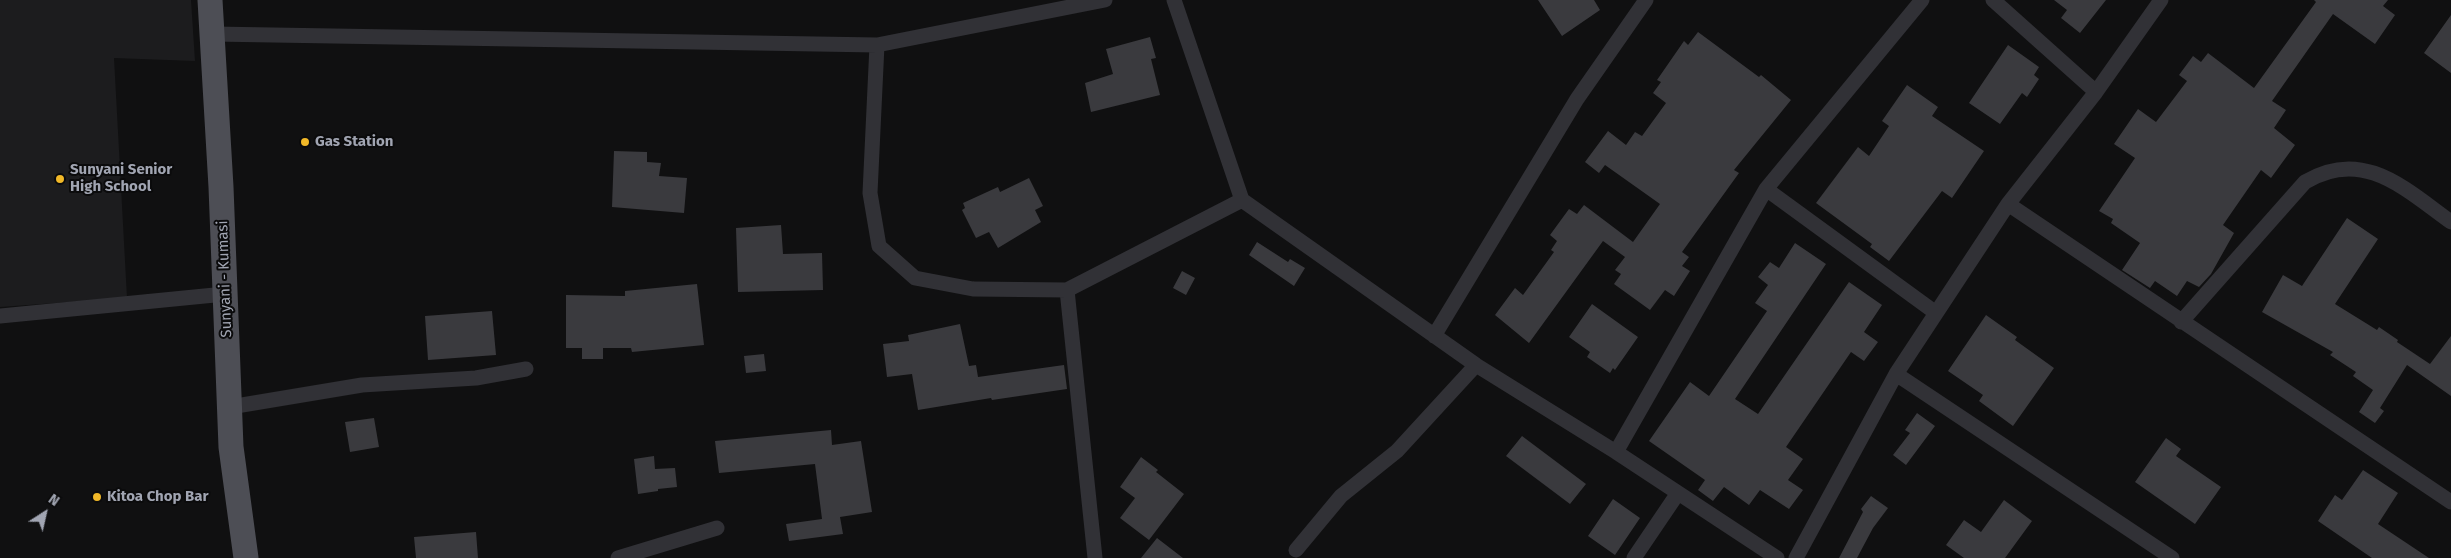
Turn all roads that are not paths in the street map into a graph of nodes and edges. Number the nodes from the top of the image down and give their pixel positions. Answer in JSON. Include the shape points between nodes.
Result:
{"nodes":[{"id":1,"x":210,"y":0,"type":"edge"},
{"id":2,"x":1105,"y":0,"type":"edge"},
{"id":3,"x":1174,"y":0,"type":"edge"},
{"id":4,"x":1646,"y":0,"type":"edge"},
{"id":5,"x":1922,"y":0,"type":"edge"},
{"id":6,"x":1993,"y":0,"type":"edge"},
{"id":7,"x":2161,"y":0,"type":"edge"},
{"id":8,"x":213,"y":34,"type":"junction"},
{"id":9,"x":877,"y":45,"type":"junction"},
{"id":10,"x":2096,"y":92,"type":"junction"},
{"id":11,"x":1766,"y":189,"type":"junction"},
{"id":12,"x":1242,"y":200,"type":"junction"},
{"id":13,"x":2008,"y":204,"type":"junction"},
{"id":14,"x":2451,"y":222,"type":"edge"},
{"id":15,"x":1067,"y":290,"type":"junction"},
{"id":16,"x":226,"y":294,"type":"junction"},
{"id":17,"x":1936,"y":313,"type":"junction"},
{"id":18,"x":0,"y":316,"type":"edge"},
{"id":19,"x":2181,"y":322,"type":"junction"},
{"id":20,"x":1434,"y":336,"type":"junction"},
{"id":21,"x":1476,"y":365,"type":"junction"},
{"id":22,"x":526,"y":368,"type":"dead end"},
{"id":23,"x":1896,"y":374,"type":"junction"},
{"id":24,"x":230,"y":407,"type":"junction"},
{"id":25,"x":1616,"y":452,"type":"junction"},
{"id":26,"x":1678,"y":493,"type":"junction"},
{"id":27,"x":2451,"y":502,"type":"edge"},
{"id":28,"x":717,"y":528,"type":"dead end"},
{"id":29,"x":1296,"y":550,"type":"dead end"},
{"id":30,"x":246,"y":558,"type":"edge"},
{"id":31,"x":618,"y":558,"type":"edge"},
{"id":32,"x":1095,"y":558,"type":"edge"},
{"id":33,"x":1634,"y":558,"type":"edge"},
{"id":34,"x":1777,"y":558,"type":"edge"},
{"id":35,"x":1796,"y":558,"type":"edge"},
{"id":36,"x":2172,"y":558,"type":"edge"}],
"edges":[{"from":1,"to":8,"type":"main road","name":"Sunyani - Kumasi"},
{"from":2,"to":9,"type":"street"},
{"from":3,"to":12,"type":"street"},
{"from":4,"to":20,"type":"street","via":[[1577,99]]},
{"from":5,"to":11,"type":"street"},
{"from":6,"to":10,"type":"street"},
{"from":7,"to":10,"type":"street"},
{"from":8,"to":9,"type":"street"},
{"from":8,"to":16,"type":"main road","name":"Sunyani - Kumasi"},
{"from":9,"to":15,"type":"street","via":[[870,193],[879,246],[915,278],[973,289]]},
{"from":10,"to":13,"type":"street"},
{"from":11,"to":17,"type":"street"},
{"from":11,"to":25,"type":"street"},
{"from":12,"to":15,"type":"street"},
{"from":12,"to":20,"type":"street"},
{"from":13,"to":17,"type":"street"},
{"from":13,"to":19,"type":"street"},
{"from":14,"to":19,"type":"street","via":[[2383,175],[2335,169],[2321,172],[2305,182]]},
{"from":15,"to":32,"type":"street"},
{"from":16,"to":18,"type":"street"},
{"from":16,"to":24,"type":"main road","name":"Sunyani - Kumasi"},
{"from":17,"to":23,"type":"street"},
{"from":19,"to":27,"type":"street"},
{"from":20,"to":21,"type":"street"},
{"from":21,"to":25,"type":"street"},
{"from":21,"to":29,"type":"street","via":[[1397,451],[1342,496]]},
{"from":22,"to":24,"type":"street","via":[[476,378],[362,385]]},
{"from":23,"to":35,"type":"street"},
{"from":23,"to":36,"type":"street"},
{"from":24,"to":30,"type":"main road","name":"Sunyani - Kumasi","via":[[231,447]]},
{"from":25,"to":26,"type":"street"},
{"from":26,"to":33,"type":"street"},
{"from":26,"to":34,"type":"street"},
{"from":28,"to":31,"type":"street"}]}
